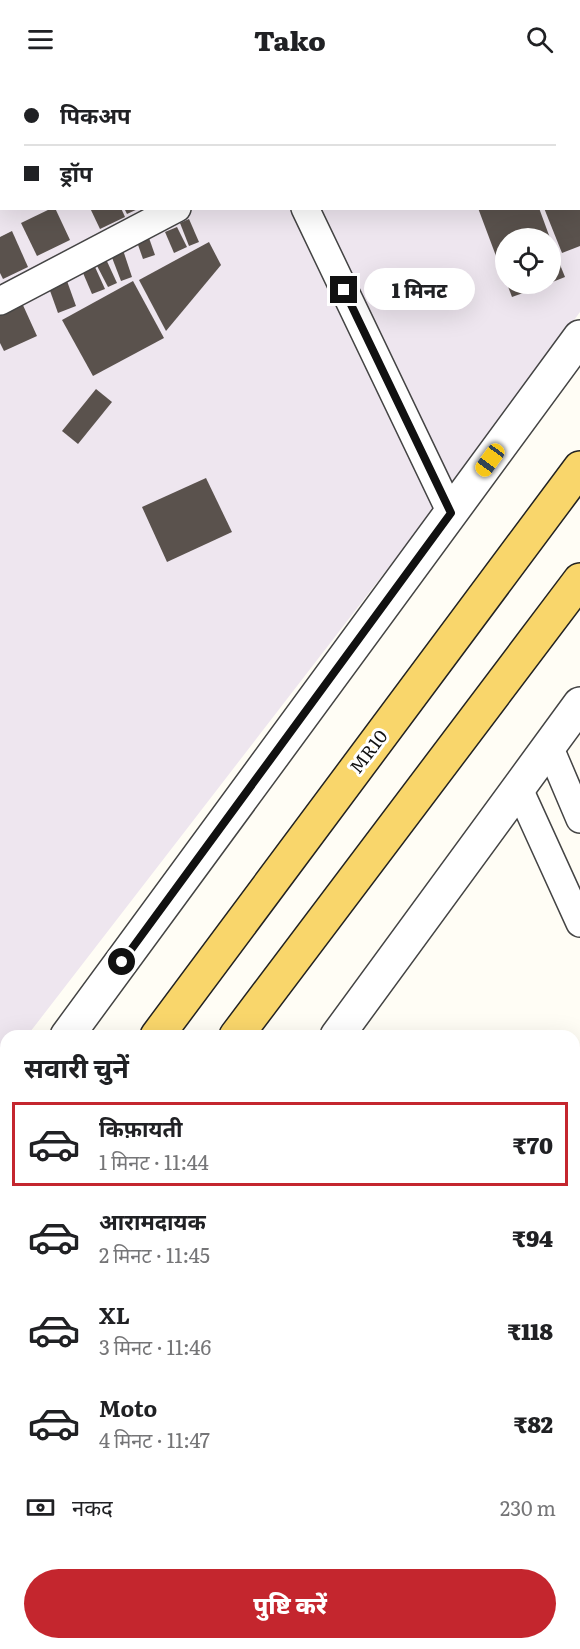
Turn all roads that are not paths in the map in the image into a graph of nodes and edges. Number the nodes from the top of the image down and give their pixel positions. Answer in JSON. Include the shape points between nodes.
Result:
{"nodes":[{"id":1,"x":173,"y":210,"type":"edge"},
{"id":2,"x":306,"y":210,"type":"edge"},
{"id":3,"x":0,"y":301,"type":"edge"},
{"id":4,"x":580,"y":337,"type":"edge"},
{"id":5,"x":580,"y":468,"type":"edge"},
{"id":6,"x":451,"y":513,"type":"junction"},
{"id":7,"x":580,"y":580,"type":"edge"},
{"id":8,"x":580,"y":704,"type":"edge"},
{"id":9,"x":549,"y":746,"type":"junction"},
{"id":10,"x":519,"y":789,"type":"junction"},
{"id":11,"x":580,"y":819,"type":"edge"},
{"id":12,"x":580,"y":923,"type":"edge"},
{"id":13,"x":71,"y":1030,"type":"edge"},
{"id":14,"x":162,"y":1030,"type":"edge"},
{"id":15,"x":241,"y":1030,"type":"edge"},
{"id":16,"x":341,"y":1030,"type":"edge"}],
"edges":[{"from":1,"to":3,"type":"street"},
{"from":2,"to":6,"type":"street"},
{"from":4,"to":6,"type":"street"},
{"from":5,"to":14,"type":"main road","name":"MR10"},
{"from":6,"to":13,"type":"street"},
{"from":7,"to":15,"type":"main road"},
{"from":8,"to":9,"type":"street"},
{"from":9,"to":10,"type":"street"},
{"from":9,"to":11,"type":"street"},
{"from":10,"to":12,"type":"street"},
{"from":10,"to":16,"type":"street"}]}
